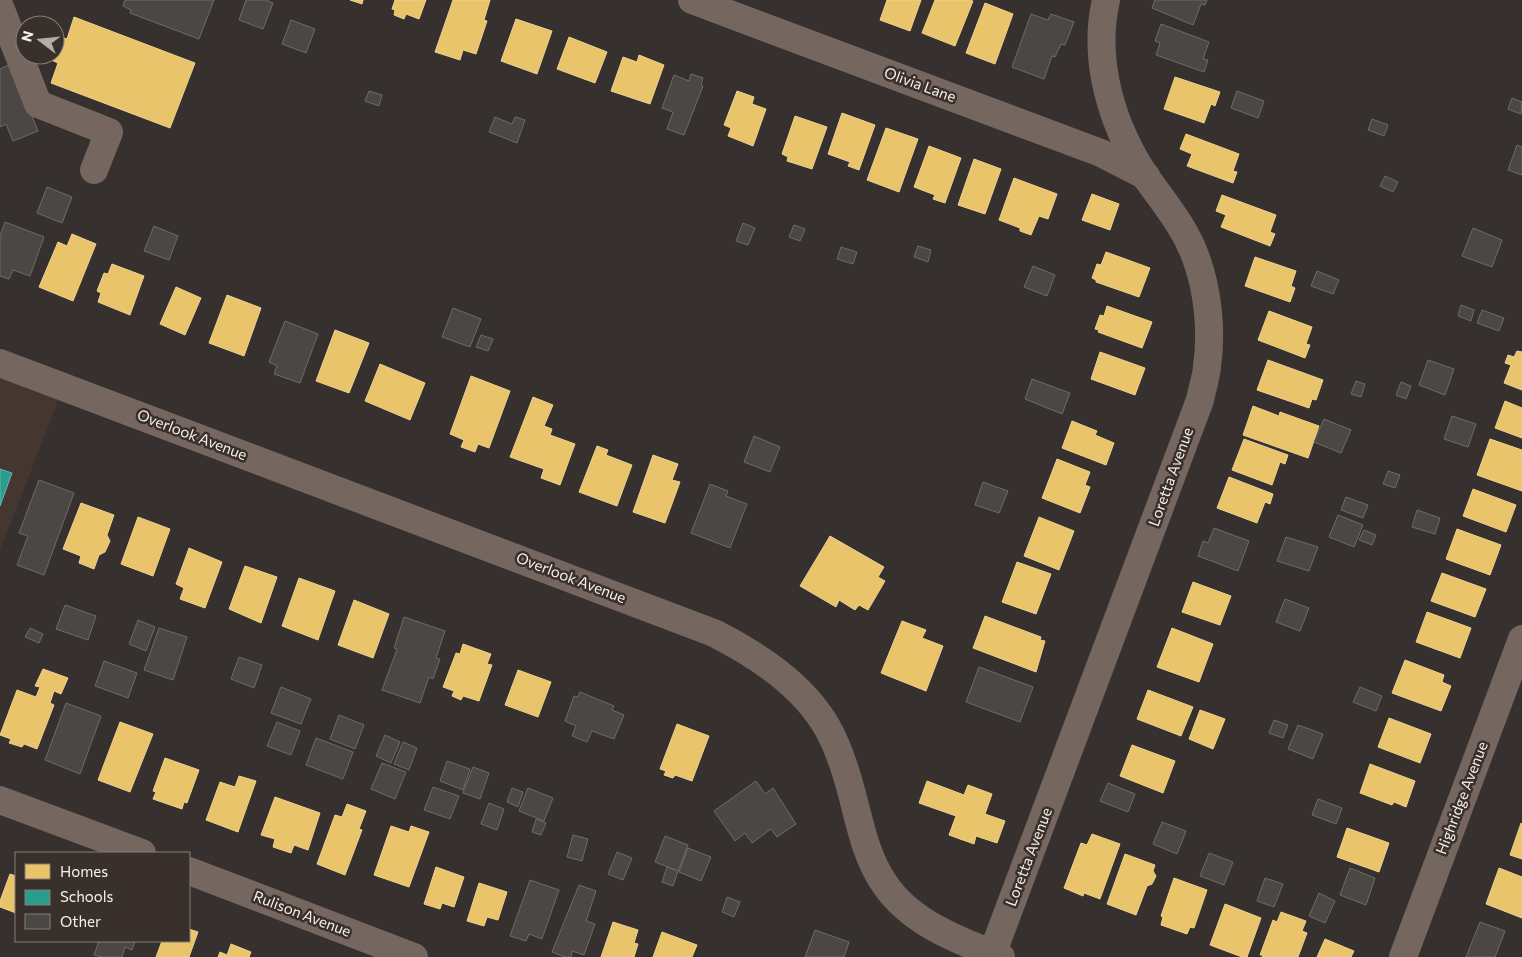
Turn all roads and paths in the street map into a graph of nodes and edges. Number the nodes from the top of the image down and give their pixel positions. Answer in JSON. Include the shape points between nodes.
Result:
{"nodes":[{"id":1,"x":692,"y":0,"type":"edge"},
{"id":2,"x":1106,"y":0,"type":"edge"},
{"id":3,"x":0,"y":7,"type":"edge"},
{"id":4,"x":94,"y":170,"type":"dead end"},
{"id":5,"x":1146,"y":176,"type":"junction"},
{"id":6,"x":0,"y":363,"type":"edge"},
{"id":7,"x":1522,"y":639,"type":"edge"},
{"id":8,"x":0,"y":800,"type":"edge"},
{"id":9,"x":139,"y":852,"type":"edge"},
{"id":10,"x":190,"y":871,"type":"edge"},
{"id":11,"x":995,"y":956,"type":"edge"},
{"id":12,"x":414,"y":957,"type":"edge"},
{"id":13,"x":1403,"y":957,"type":"edge"}],
"edges":[{"from":1,"to":5,"type":"street","name":"Olivia Lane","via":[[1101,152]]},
{"from":2,"to":5,"type":"street","name":"Loretta Avenue","via":[[1101,48],[1105,81],[1114,115]]},
{"from":3,"to":4,"type":"street","via":[[38,104],[109,132]]},
{"from":5,"to":11,"type":"street","name":"Loretta Avenue","via":[[1183,228],[1196,257],[1205,288],[1210,332],[1207,366],[1200,400]]},
{"from":6,"to":11,"type":"street","name":"Overlook Avenue","via":[[714,633],[746,650],[775,670],[809,702],[827,726],[842,759],[870,858],[884,884],[917,916],[946,934]]},
{"from":7,"to":13,"type":"street","name":"Highridge Avenue"},
{"from":8,"to":9,"type":"street"},
{"from":10,"to":12,"type":"street","name":"Rulison Avenue"}]}
